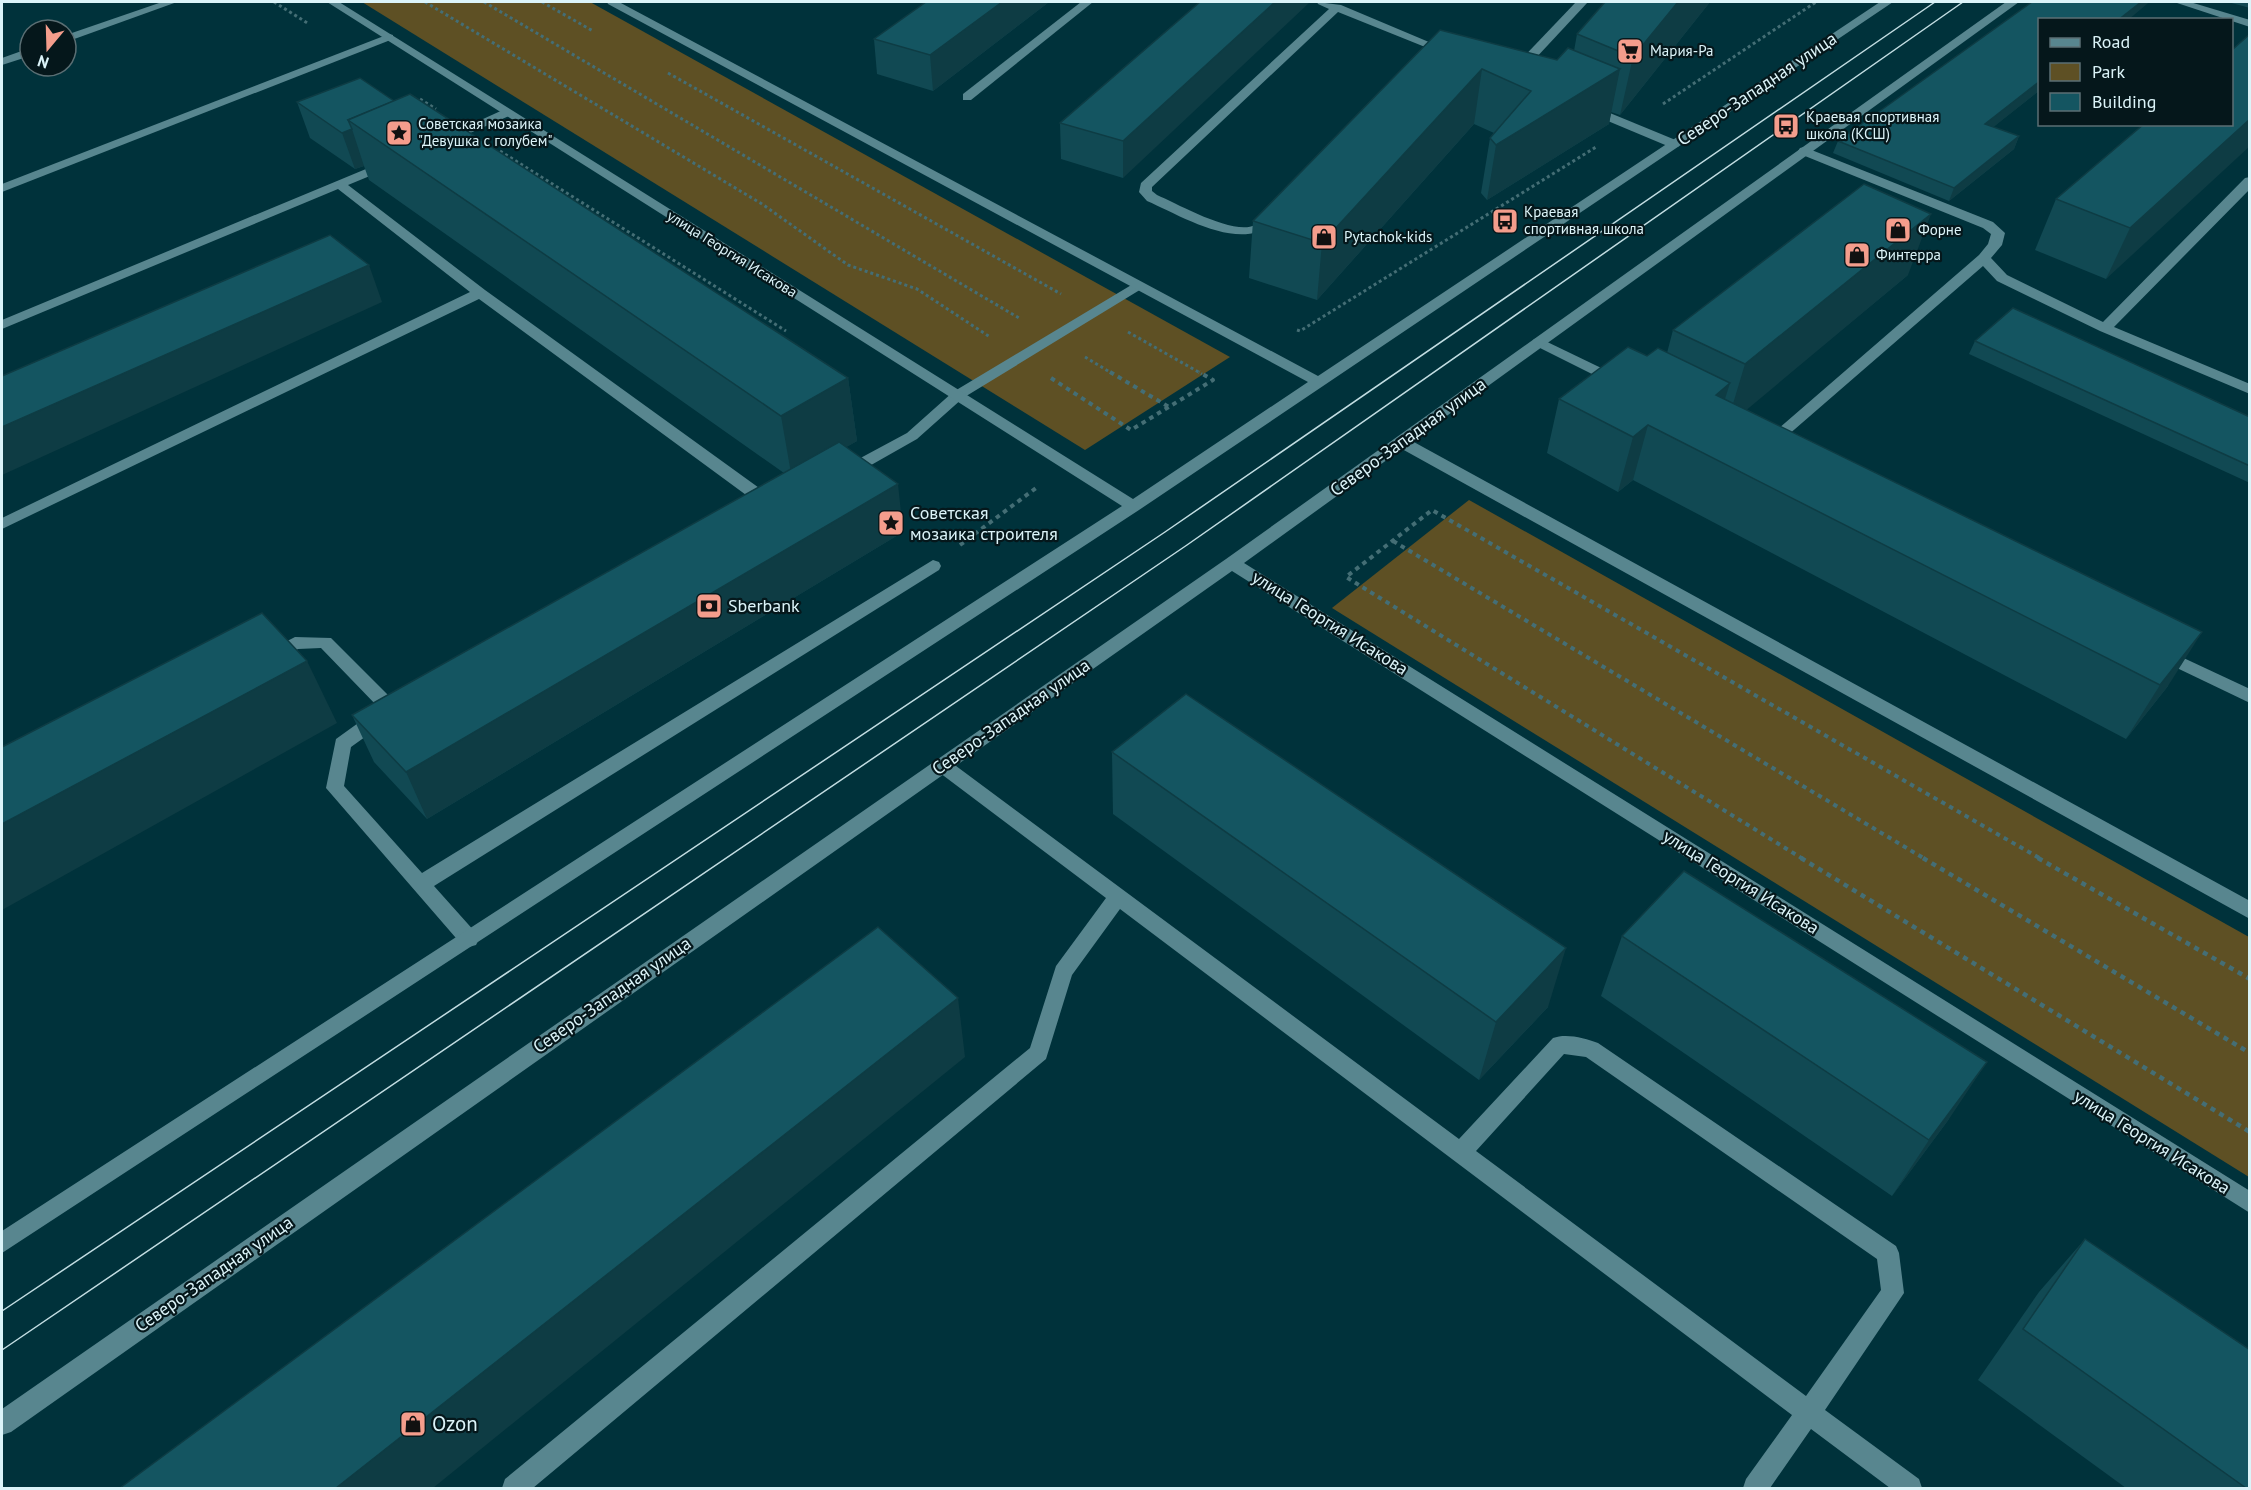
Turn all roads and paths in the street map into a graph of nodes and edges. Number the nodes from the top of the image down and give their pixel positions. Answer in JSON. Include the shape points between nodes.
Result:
{"nodes":[{"id":1,"x":171,"y":2,"type":"edge"},
{"id":2,"x":332,"y":2,"type":"edge"},
{"id":3,"x":424,"y":2,"type":"edge"},
{"id":4,"x":484,"y":2,"type":"edge"},
{"id":5,"x":542,"y":2,"type":"edge"},
{"id":6,"x":612,"y":2,"type":"edge"},
{"id":7,"x":1087,"y":2,"type":"edge"},
{"id":8,"x":1322,"y":2,"type":"edge"},
{"id":9,"x":1582,"y":2,"type":"edge"},
{"id":10,"x":1816,"y":2,"type":"edge"},
{"id":11,"x":1887,"y":2,"type":"edge"},
{"id":12,"x":2013,"y":2,"type":"edge"},
{"id":13,"x":2180,"y":2,"type":"edge"},
{"id":14,"x":1337,"y":8,"type":"junction"},
{"id":15,"x":2231,"y":18,"type":"edge"},
{"id":16,"x":2233,"y":19,"type":"edge"},
{"id":17,"x":2250,"y":24,"type":"edge"},
{"id":18,"x":594,"y":31,"type":"dead end"},
{"id":19,"x":78,"y":35,"type":"edge"},
{"id":20,"x":389,"y":37,"type":"junction"},
{"id":21,"x":18,"y":56,"type":"edge"},
{"id":22,"x":1460,"y":57,"type":"edge"},
{"id":23,"x":2,"y":62,"type":"edge"},
{"id":24,"x":666,"y":72,"type":"dead end"},
{"id":25,"x":1513,"y":76,"type":"edge"},
{"id":26,"x":966,"y":97,"type":"dead end"},
{"id":27,"x":1576,"y":103,"type":"edge"},
{"id":28,"x":505,"y":113,"type":"junction"},
{"id":29,"x":1629,"y":126,"type":"junction"},
{"id":30,"x":435,"y":144,"type":"edge"},
{"id":31,"x":1674,"y":144,"type":"junction"},
{"id":32,"x":1804,"y":151,"type":"junction"},
{"id":33,"x":403,"y":158,"type":"edge"},
{"id":34,"x":2250,"y":181,"type":"edge"},
{"id":35,"x":340,"y":185,"type":"junction"},
{"id":36,"x":2,"y":188,"type":"edge"},
{"id":37,"x":1276,"y":212,"type":"edge"},
{"id":38,"x":1984,"y":258,"type":"junction"},
{"id":39,"x":1138,"y":285,"type":"junction"},
{"id":40,"x":480,"y":293,"type":"junction"},
{"id":41,"x":1093,"y":312,"type":"junction"},
{"id":42,"x":2,"y":325,"type":"edge"},
{"id":43,"x":2105,"y":328,"type":"junction"},
{"id":44,"x":1300,"y":331,"type":"dead end"},
{"id":45,"x":1052,"y":337,"type":"junction"},
{"id":46,"x":1539,"y":342,"type":"junction"},
{"id":47,"x":1020,"y":357,"type":"junction"},
{"id":48,"x":1213,"y":380,"type":"joint"},
{"id":49,"x":1318,"y":382,"type":"junction"},
{"id":50,"x":1631,"y":388,"type":"edge"},
{"id":51,"x":2250,"y":390,"type":"edge"},
{"id":52,"x":958,"y":395,"type":"junction"},
{"id":53,"x":1169,"y":407,"type":"junction"},
{"id":54,"x":1131,"y":430,"type":"joint"},
{"id":55,"x":1401,"y":442,"type":"junction"},
{"id":56,"x":1760,"y":452,"type":"edge"},
{"id":57,"x":829,"y":482,"type":"edge"},
{"id":58,"x":1036,"y":488,"type":"dead end"},
{"id":59,"x":1133,"y":506,"type":"junction"},
{"id":60,"x":743,"y":511,"type":"edge"},
{"id":61,"x":2,"y":524,"type":"edge"},
{"id":62,"x":1393,"y":541,"type":"junction"},
{"id":63,"x":1232,"y":563,"type":"junction"},
{"id":64,"x":933,"y":566,"type":"joint"},
{"id":65,"x":2143,"y":644,"type":"edge"},
{"id":66,"x":253,"y":666,"type":"edge"},
{"id":67,"x":2250,"y":698,"type":"edge"},
{"id":68,"x":942,"y":765,"type":"junction"},
{"id":69,"x":421,"y":884,"type":"junction"},
{"id":70,"x":1118,"y":897,"type":"junction"},
{"id":71,"x":2250,"y":911,"type":"edge"},
{"id":72,"x":470,"y":939,"type":"junction"},
{"id":73,"x":2250,"y":979,"type":"edge"},
{"id":74,"x":2250,"y":1053,"type":"edge"},
{"id":75,"x":2250,"y":1132,"type":"edge"},
{"id":76,"x":1461,"y":1152,"type":"junction"},
{"id":77,"x":2250,"y":1203,"type":"edge"},
{"id":78,"x":2,"y":1244,"type":"edge"},
{"id":79,"x":1809,"y":1413,"type":"junction"},
{"id":80,"x":2,"y":1422,"type":"edge"},
{"id":81,"x":514,"y":1488,"type":"edge"},
{"id":82,"x":1755,"y":1488,"type":"edge"},
{"id":83,"x":1911,"y":1488,"type":"edge"}],
"edges":[{"from":1,"to":19,"type":"main road"},
{"from":2,"to":20,"type":"main road","name":"улица Георгия Исакова"},
{"from":3,"to":47,"type":"path","via":[[762,204],[848,265],[917,289]]},
{"from":4,"to":45,"type":"path"},
{"from":5,"to":18,"type":"path"},
{"from":6,"to":39,"type":"main road"},
{"from":7,"to":26,"type":"main road"},
{"from":8,"to":14,"type":"main road"},
{"from":9,"to":25,"type":"main road"},
{"from":10,"to":29,"type":"path"},
{"from":11,"to":31,"type":"main road","name":"Северо-Западная улица"},
{"from":12,"to":32,"type":"main road","name":"Северо-Западная улица"},
{"from":13,"to":15,"type":"main road"},
{"from":14,"to":22,"type":"main road","via":[[1434,53]]},
{"from":14,"to":37,"type":"main road","via":[[1146,186],[1145,192],[1152,198],[1238,231],[1259,229]]},
{"from":16,"to":17,"type":"main road"},
{"from":20,"to":28,"type":"main road","name":"улица Георгия Исакова"},
{"from":20,"to":36,"type":"main road"},
{"from":21,"to":23,"type":"main road"},
{"from":24,"to":41,"type":"path"},
{"from":27,"to":29,"type":"main road"},
{"from":28,"to":30,"type":"main road"},
{"from":28,"to":52,"type":"main road","name":"улица Георгия Исакова"},
{"from":29,"to":31,"type":"main road"},
{"from":29,"to":44,"type":"path"},
{"from":31,"to":49,"type":"main road","name":"Северо-Западная улица"},
{"from":32,"to":38,"type":"main road","via":[[1988,225],[1998,233],[1995,245]]},
{"from":32,"to":46,"type":"main road","name":"Северо-Западная улица"},
{"from":33,"to":35,"type":"main road"},
{"from":34,"to":43,"type":"main road"},
{"from":35,"to":40,"type":"main road"},
{"from":35,"to":42,"type":"main road"},
{"from":38,"to":43,"type":"main road","via":[[2002,278]]},
{"from":38,"to":56,"type":"main road"},
{"from":39,"to":41,"type":"main road"},
{"from":39,"to":49,"type":"main road"},
{"from":40,"to":60,"type":"main road","via":[[769,498]]},
{"from":40,"to":61,"type":"main road"},
{"from":41,"to":45,"type":"main road"},
{"from":41,"to":48,"type":"path"},
{"from":43,"to":51,"type":"main road"},
{"from":45,"to":47,"type":"main road"},
{"from":45,"to":53,"type":"path"},
{"from":46,"to":50,"type":"main road"},
{"from":46,"to":55,"type":"main road","name":"Северо-Западная улица"},
{"from":47,"to":52,"type":"main road"},
{"from":47,"to":54,"type":"path"},
{"from":48,"to":53,"type":"path"},
{"from":49,"to":59,"type":"main road","name":"Северо-Западная улица"},
{"from":52,"to":57,"type":"main road","via":[[912,436]]},
{"from":52,"to":59,"type":"main road","name":"улица Георгия Исакова"},
{"from":53,"to":54,"type":"path"},
{"from":55,"to":63,"type":"main road","name":"Северо-Западная улица"},
{"from":55,"to":71,"type":"main road"},
{"from":58,"to":64,"type":"path"},
{"from":59,"to":72,"type":"main road","name":"Северо-Западная улица"},
{"from":62,"to":73,"type":"path","via":[[1432,510]]},
{"from":62,"to":74,"type":"path"},
{"from":62,"to":75,"type":"path","via":[[1346,577]]},
{"from":63,"to":68,"type":"main road","name":"Северо-Западная улица"},
{"from":63,"to":77,"type":"main road","name":"улица Георгия Исакова"},
{"from":64,"to":69,"type":"main road"},
{"from":65,"to":67,"type":"main road"},
{"from":66,"to":69,"type":"main road","via":[[295,643],[325,642],[391,709],[342,744],[335,788]]},
{"from":68,"to":70,"type":"main road"},
{"from":68,"to":80,"type":"main road","name":"Северо-Западная улица"},
{"from":69,"to":72,"type":"main road"},
{"from":70,"to":76,"type":"main road"},
{"from":70,"to":81,"type":"main road","via":[[1064,972],[1039,1053]]},
{"from":72,"to":78,"type":"main road","name":"Северо-Западная улица"},
{"from":76,"to":79,"type":"main road"},
{"from":76,"to":79,"type":"main road","via":[[1560,1044],[1591,1049],[1888,1253],[1893,1293]]},
{"from":79,"to":82,"type":"main road"},
{"from":79,"to":83,"type":"main road"}]}
